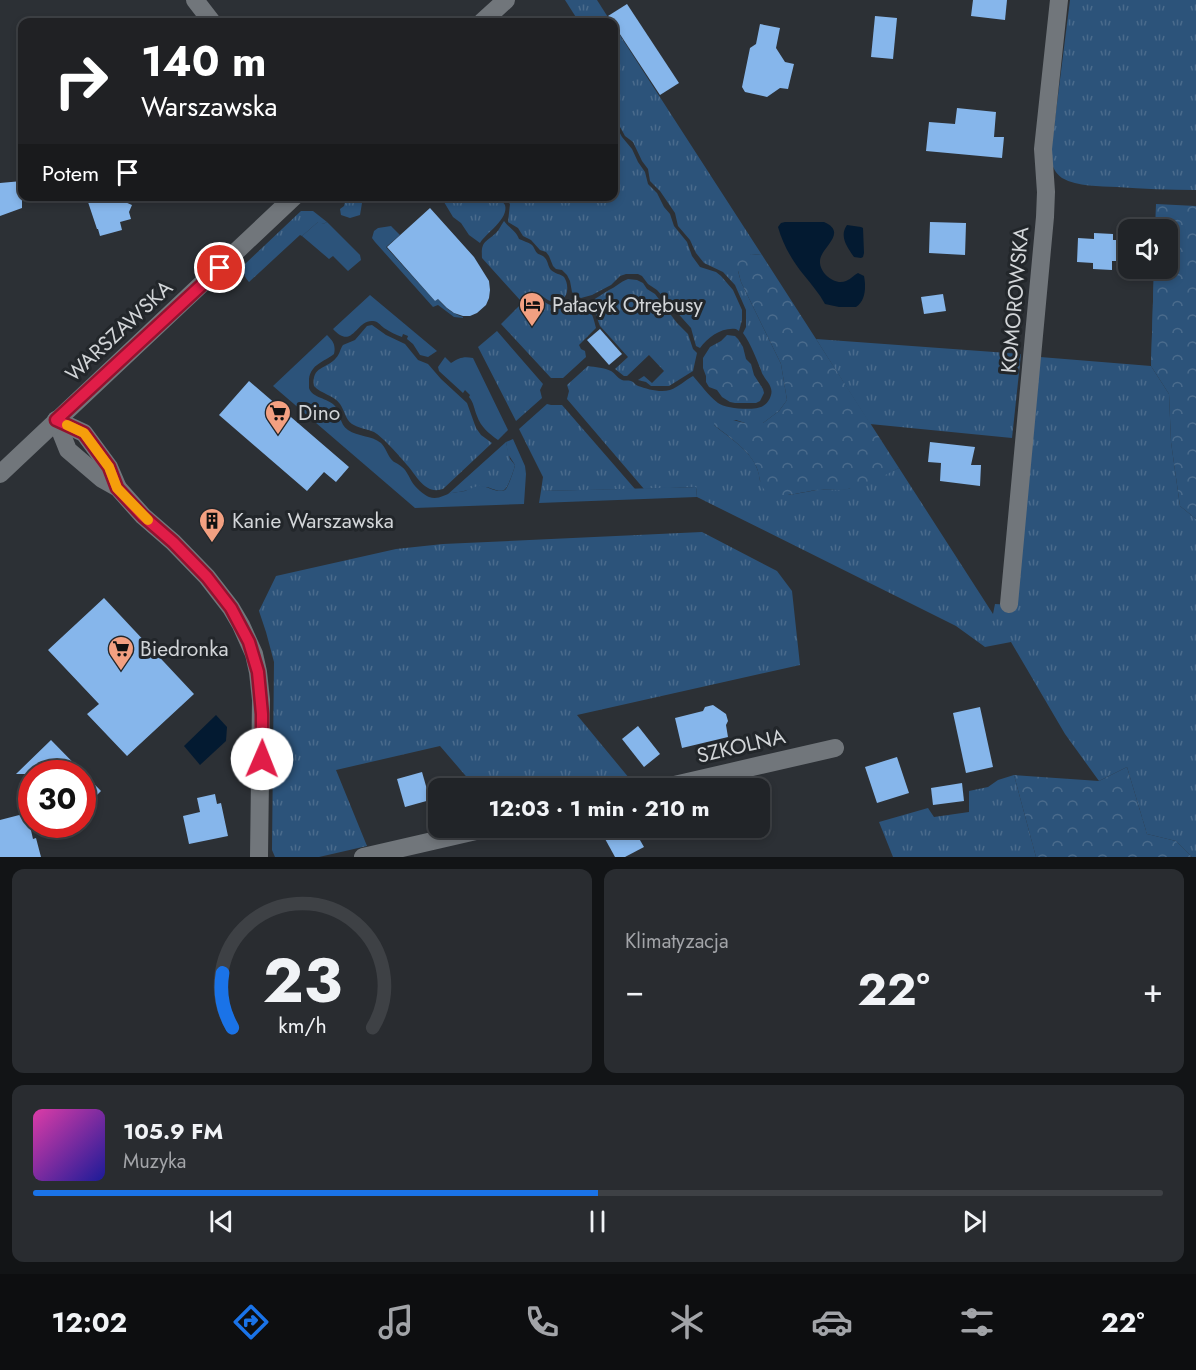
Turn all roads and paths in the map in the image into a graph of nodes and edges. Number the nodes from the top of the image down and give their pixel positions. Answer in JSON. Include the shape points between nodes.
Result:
{"nodes":[{"id":1,"x":195,"y":0,"type":"edge"},
{"id":2,"x":506,"y":0,"type":"edge"},
{"id":3,"x":1059,"y":0,"type":"edge"},
{"id":4,"x":209,"y":18,"type":"edge"},
{"id":5,"x":486,"y":18,"type":"edge"},
{"id":6,"x":290,"y":201,"type":"edge"},
{"id":7,"x":56,"y":420,"type":"junction"},
{"id":8,"x":0,"y":474,"type":"edge"},
{"id":9,"x":1009,"y":604,"type":"dead end"},
{"id":10,"x":835,"y":748,"type":"dead end"},
{"id":11,"x":705,"y":778,"type":"edge"},
{"id":12,"x":446,"y":838,"type":"edge"},
{"id":13,"x":259,"y":857,"type":"edge"},
{"id":14,"x":363,"y":857,"type":"edge"}],
"edges":[{"from":1,"to":4,"type":"street"},
{"from":2,"to":5,"type":"street"},
{"from":3,"to":9,"type":"street","name":"KOMOROWSKA","via":[[1043,149],[1045,217]]},
{"from":6,"to":7,"type":"street","name":"WARSZAWSKA"},
{"from":7,"to":8,"type":"street","name":"WARSZAWSKA"},
{"from":7,"to":13,"type":"street","via":[[68,450],[117,488],[173,542],[207,577],[241,625],[254,654],[262,714]]},
{"from":10,"to":11,"type":"street","name":"SZKOLNA"},
{"from":12,"to":14,"type":"street"}]}
